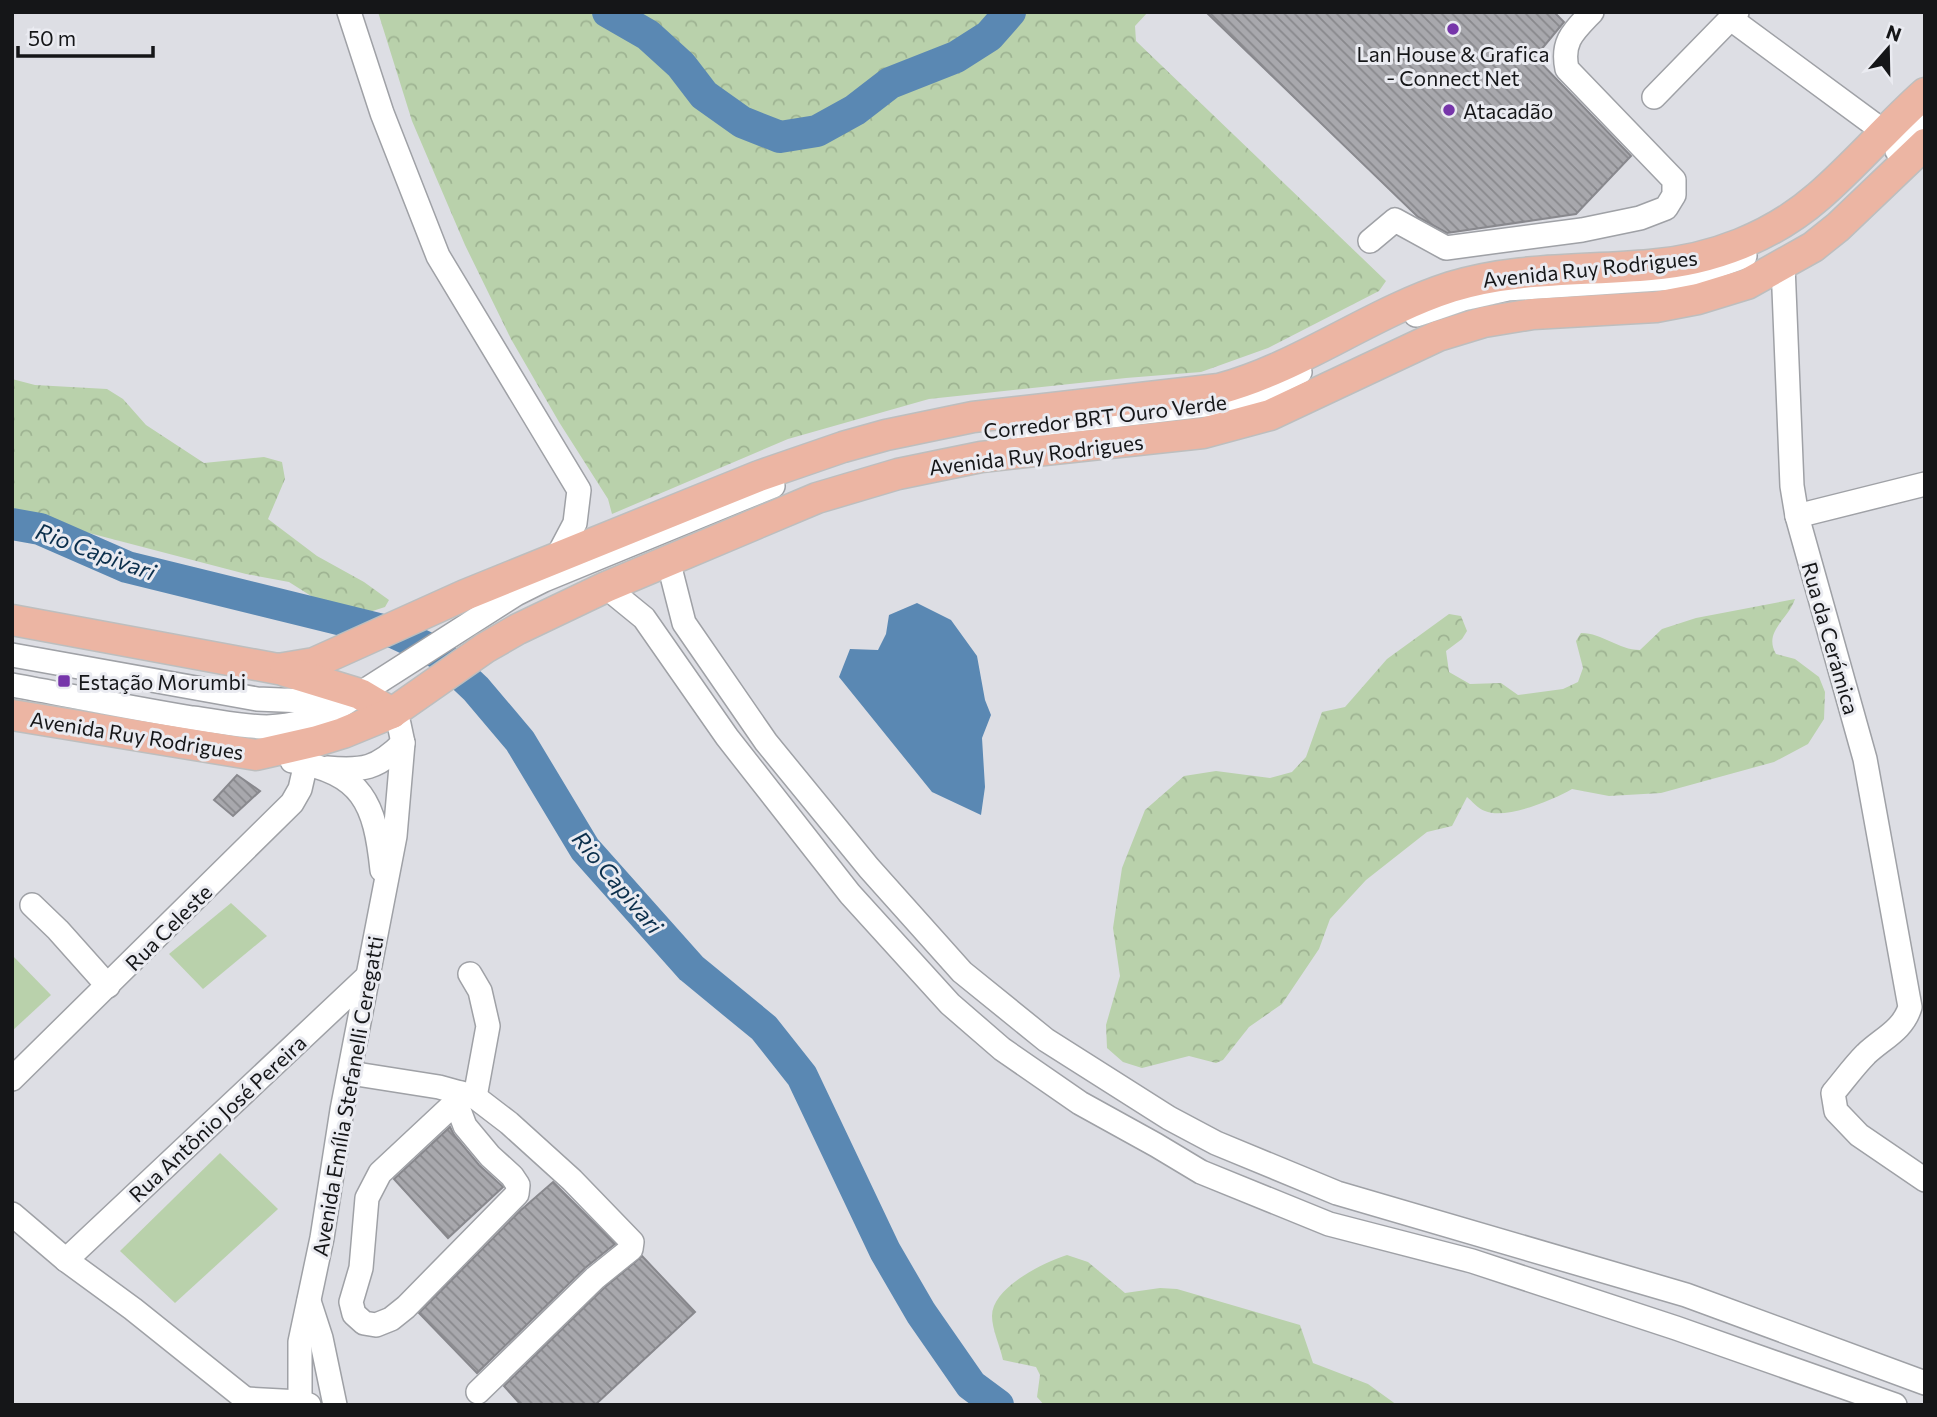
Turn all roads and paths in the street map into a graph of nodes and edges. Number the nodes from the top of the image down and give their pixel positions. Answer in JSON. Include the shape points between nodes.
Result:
{"nodes":[{"id":1,"x":349,"y":12,"type":"edge"},
{"id":2,"x":1592,"y":12,"type":"edge"},
{"id":3,"x":1734,"y":16,"type":"edge"},
{"id":4,"x":1925,"y":93,"type":"edge"},
{"id":5,"x":1654,"y":97,"type":"dead end"},
{"id":6,"x":1925,"y":109,"type":"edge"},
{"id":7,"x":1925,"y":125,"type":"edge"},
{"id":8,"x":1884,"y":131,"type":"junction"},
{"id":9,"x":1925,"y":144,"type":"edge"},
{"id":10,"x":1370,"y":241,"type":"dead end"},
{"id":11,"x":1783,"y":265,"type":"junction"},
{"id":12,"x":1784,"y":299,"type":"junction"},
{"id":13,"x":1438,"y":336,"type":"junction"},
{"id":14,"x":1925,"y":484,"type":"edge"},
{"id":15,"x":1797,"y":516,"type":"junction"},
{"id":16,"x":556,"y":559,"type":"junction"},
{"id":17,"x":668,"y":560,"type":"junction"},
{"id":18,"x":606,"y":587,"type":"junction"},
{"id":19,"x":12,"y":620,"type":"edge"},
{"id":20,"x":455,"y":632,"type":"junction"},
{"id":21,"x":12,"y":655,"type":"edge"},
{"id":22,"x":278,"y":669,"type":"junction"},
{"id":23,"x":12,"y":685,"type":"edge"},
{"id":24,"x":360,"y":694,"type":"junction"},
{"id":25,"x":403,"y":705,"type":"junction"},
{"id":26,"x":12,"y":715,"type":"edge"},
{"id":27,"x":403,"y":743,"type":"junction"},
{"id":28,"x":256,"y":755,"type":"junction"},
{"id":29,"x":316,"y":766,"type":"junction"},
{"id":30,"x":385,"y":890,"type":"junction"},
{"id":31,"x":32,"y":905,"type":"dead end"},
{"id":32,"x":470,"y":974,"type":"dead end"},
{"id":33,"x":368,"y":976,"type":"junction"},
{"id":34,"x":108,"y":986,"type":"junction"},
{"id":35,"x":1046,"y":1041,"type":"junction"},
{"id":36,"x":1032,"y":1069,"type":"junction"},
{"id":37,"x":349,"y":1073,"type":"junction"},
{"id":38,"x":12,"y":1079,"type":"edge"},
{"id":39,"x":464,"y":1097,"type":"junction"},
{"id":40,"x":1216,"y":1143,"type":"junction"},
{"id":41,"x":1201,"y":1172,"type":"junction"},
{"id":42,"x":1925,"y":1180,"type":"edge"},
{"id":43,"x":12,"y":1214,"type":"edge"},
{"id":44,"x":66,"y":1260,"type":"junction"},
{"id":45,"x":309,"y":1301,"type":"junction"},
{"id":46,"x":1925,"y":1383,"type":"edge"},
{"id":47,"x":478,"y":1392,"type":"dead end"},
{"id":48,"x":250,"y":1402,"type":"edge"},
{"id":49,"x":303,"y":1404,"type":"edge"},
{"id":50,"x":335,"y":1405,"type":"edge"},
{"id":51,"x":1895,"y":1405,"type":"edge"}],
"edges":[{"from":1,"to":16,"type":"street","via":[[382,113],[438,256],[579,490],[575,523]]},
{"from":2,"to":10,"type":"street","via":[[1567,43],[1567,69],[1674,180],[1674,195],[1666,208],[1582,230],[1446,248],[1395,220]]},
{"from":3,"to":5,"type":"street"},
{"from":3,"to":8,"type":"street"},
{"from":4,"to":8,"type":"main road","name":"Avenida Ruy Rodrigues"},
{"from":6,"to":20,"type":"street","name":"Corredor BRT Ouro Verde","via":[[1804,223],[1723,266],[1653,281],[1508,289],[1463,299],[1404,320],[1264,390],[1222,403],[975,432],[847,461],[544,580]]},
{"from":7,"to":20,"type":"street","name":"Corredor BRT Ouro Verde","via":[[1822,223],[1776,254],[1729,276],[1654,293],[1532,300],[1477,309],[1433,323],[1286,394],[1222,415],[979,444],[853,472]]},
{"from":8,"to":16,"type":"main road","name":"Avenida Ruy Rodrigues","via":[[1797,213],[1718,252],[1686,261],[1506,275],[1454,286],[1390,311],[1258,377],[1219,389],[995,414],[886,435],[780,468]]},
{"from":9,"to":11,"type":"main road","name":"Avenida Ruy Rodrigues","via":[[1839,227]]},
{"from":11,"to":12,"type":"street","name":"Rua da Cerámica"},
{"from":11,"to":13,"type":"main road","name":"Avenida Ruy Rodrigues","via":[[1747,284],[1675,304],[1534,314],[1484,321]]},
{"from":12,"to":13,"type":"street","via":[[1761,286],[1661,317],[1494,324]]},
{"from":12,"to":15,"type":"street","name":"Rua da Cerámica"},
{"from":13,"to":17,"type":"main road","name":"Avenida Ruy Rodrigues","via":[[1248,423],[1203,433],[981,457],[898,474],[817,498]]},
{"from":14,"to":15,"type":"street"},
{"from":15,"to":42,"type":"street","name":"Rua da Cerámica","via":[[1866,759],[1910,1007],[1907,1018],[1866,1054],[1833,1093],[1836,1111],[1860,1135]]},
{"from":16,"to":22,"type":"main road","name":"Avenida Ruy Rodrigues","via":[[314,663]]},
{"from":17,"to":18,"type":"main road","name":"Avenida Ruy Rodrigues"},
{"from":17,"to":35,"type":"street","via":[[684,623],[766,742],[962,972]]},
{"from":18,"to":25,"type":"main road","name":"Avenida Ruy Rodrigues","via":[[485,648]]},
{"from":18,"to":36,"type":"street","via":[[644,618],[727,737],[850,894],[950,1004]]},
{"from":19,"to":22,"type":"main road","name":"Avenida Ruy Rodrigues"},
{"from":20,"to":24,"type":"street","name":"Corredor BRT Ouro Verde"},
{"from":21,"to":24,"type":"street","name":"Corredor BRT Ouro Verde","via":[[257,699],[305,701]]},
{"from":22,"to":24,"type":"main road"},
{"from":23,"to":24,"type":"street","name":"Corredor BRT Ouro Verde","via":[[267,727],[323,717]]},
{"from":24,"to":25,"type":"main road"},
{"from":25,"to":27,"type":"street","name":"Avenida Emília Stefanelli Ceregatti","via":[[399,724]]},
{"from":25,"to":28,"type":"main road","name":"Avenida Ruy Rodrigues","via":[[343,733]]},
{"from":26,"to":28,"type":"main road","name":"Avenida Ruy Rodrigues"},
{"from":27,"to":29,"type":"street","via":[[371,767]]},
{"from":27,"to":30,"type":"street","name":"Avenida Emília Stefanelli Ceregatti"},
{"from":28,"to":29,"type":"street","name":"Avenida Emília Stefanelli Ceregatti"},
{"from":29,"to":30,"type":"street","name":"Avenida Emília Stefanelli Ceregatti","via":[[349,783],[367,804],[378,838]]},
{"from":29,"to":34,"type":"street","name":"Rua Celeste","via":[[292,803]]},
{"from":30,"to":33,"type":"street","name":"Avenida Emília Stefanelli Ceregatti"},
{"from":31,"to":34,"type":"street"},
{"from":32,"to":39,"type":"street","via":[[480,991],[488,1026]]},
{"from":33,"to":37,"type":"street","name":"Avenida Emília Stefanelli Ceregatti"},
{"from":33,"to":44,"type":"street","name":"Rua Antônio José Pereira"},
{"from":34,"to":38,"type":"street","name":"Rua Celeste"},
{"from":35,"to":36,"type":"street"},
{"from":35,"to":40,"type":"street"},
{"from":36,"to":41,"type":"street","via":[[1080,1103]]},
{"from":37,"to":39,"type":"street","via":[[439,1087]]},
{"from":37,"to":45,"type":"street","name":"Avenida Emília Stefanelli Ceregatti"},
{"from":39,"to":39,"type":"street","via":[[465,1126],[512,1176],[518,1185],[517,1195],[406,1307],[376,1325],[364,1323],[354,1314],[351,1302],[361,1268],[367,1198],[374,1180]]},
{"from":39,"to":47,"type":"street","via":[[493,1110],[572,1180],[632,1242],[631,1249]]},
{"from":40,"to":41,"type":"street"},
{"from":40,"to":46,"type":"street","via":[[1337,1193],[1686,1295]]},
{"from":41,"to":51,"type":"street","via":[[1329,1224],[1472,1261]]},
{"from":43,"to":44,"type":"street","name":"Avenida Emília Stefanelli Ceregatti"},
{"from":44,"to":48,"type":"street","name":"Avenida Emília Stefanelli Ceregatti"},
{"from":45,"to":49,"type":"street","name":"Avenida Emília Stefanelli Ceregatti","via":[[300,1342]]},
{"from":45,"to":50,"type":"street","name":"Avenida Emília Stefanelli Ceregatti"},
{"from":48,"to":49,"type":"street","name":"Avenida Emília Stefanelli Ceregatti"}]}
